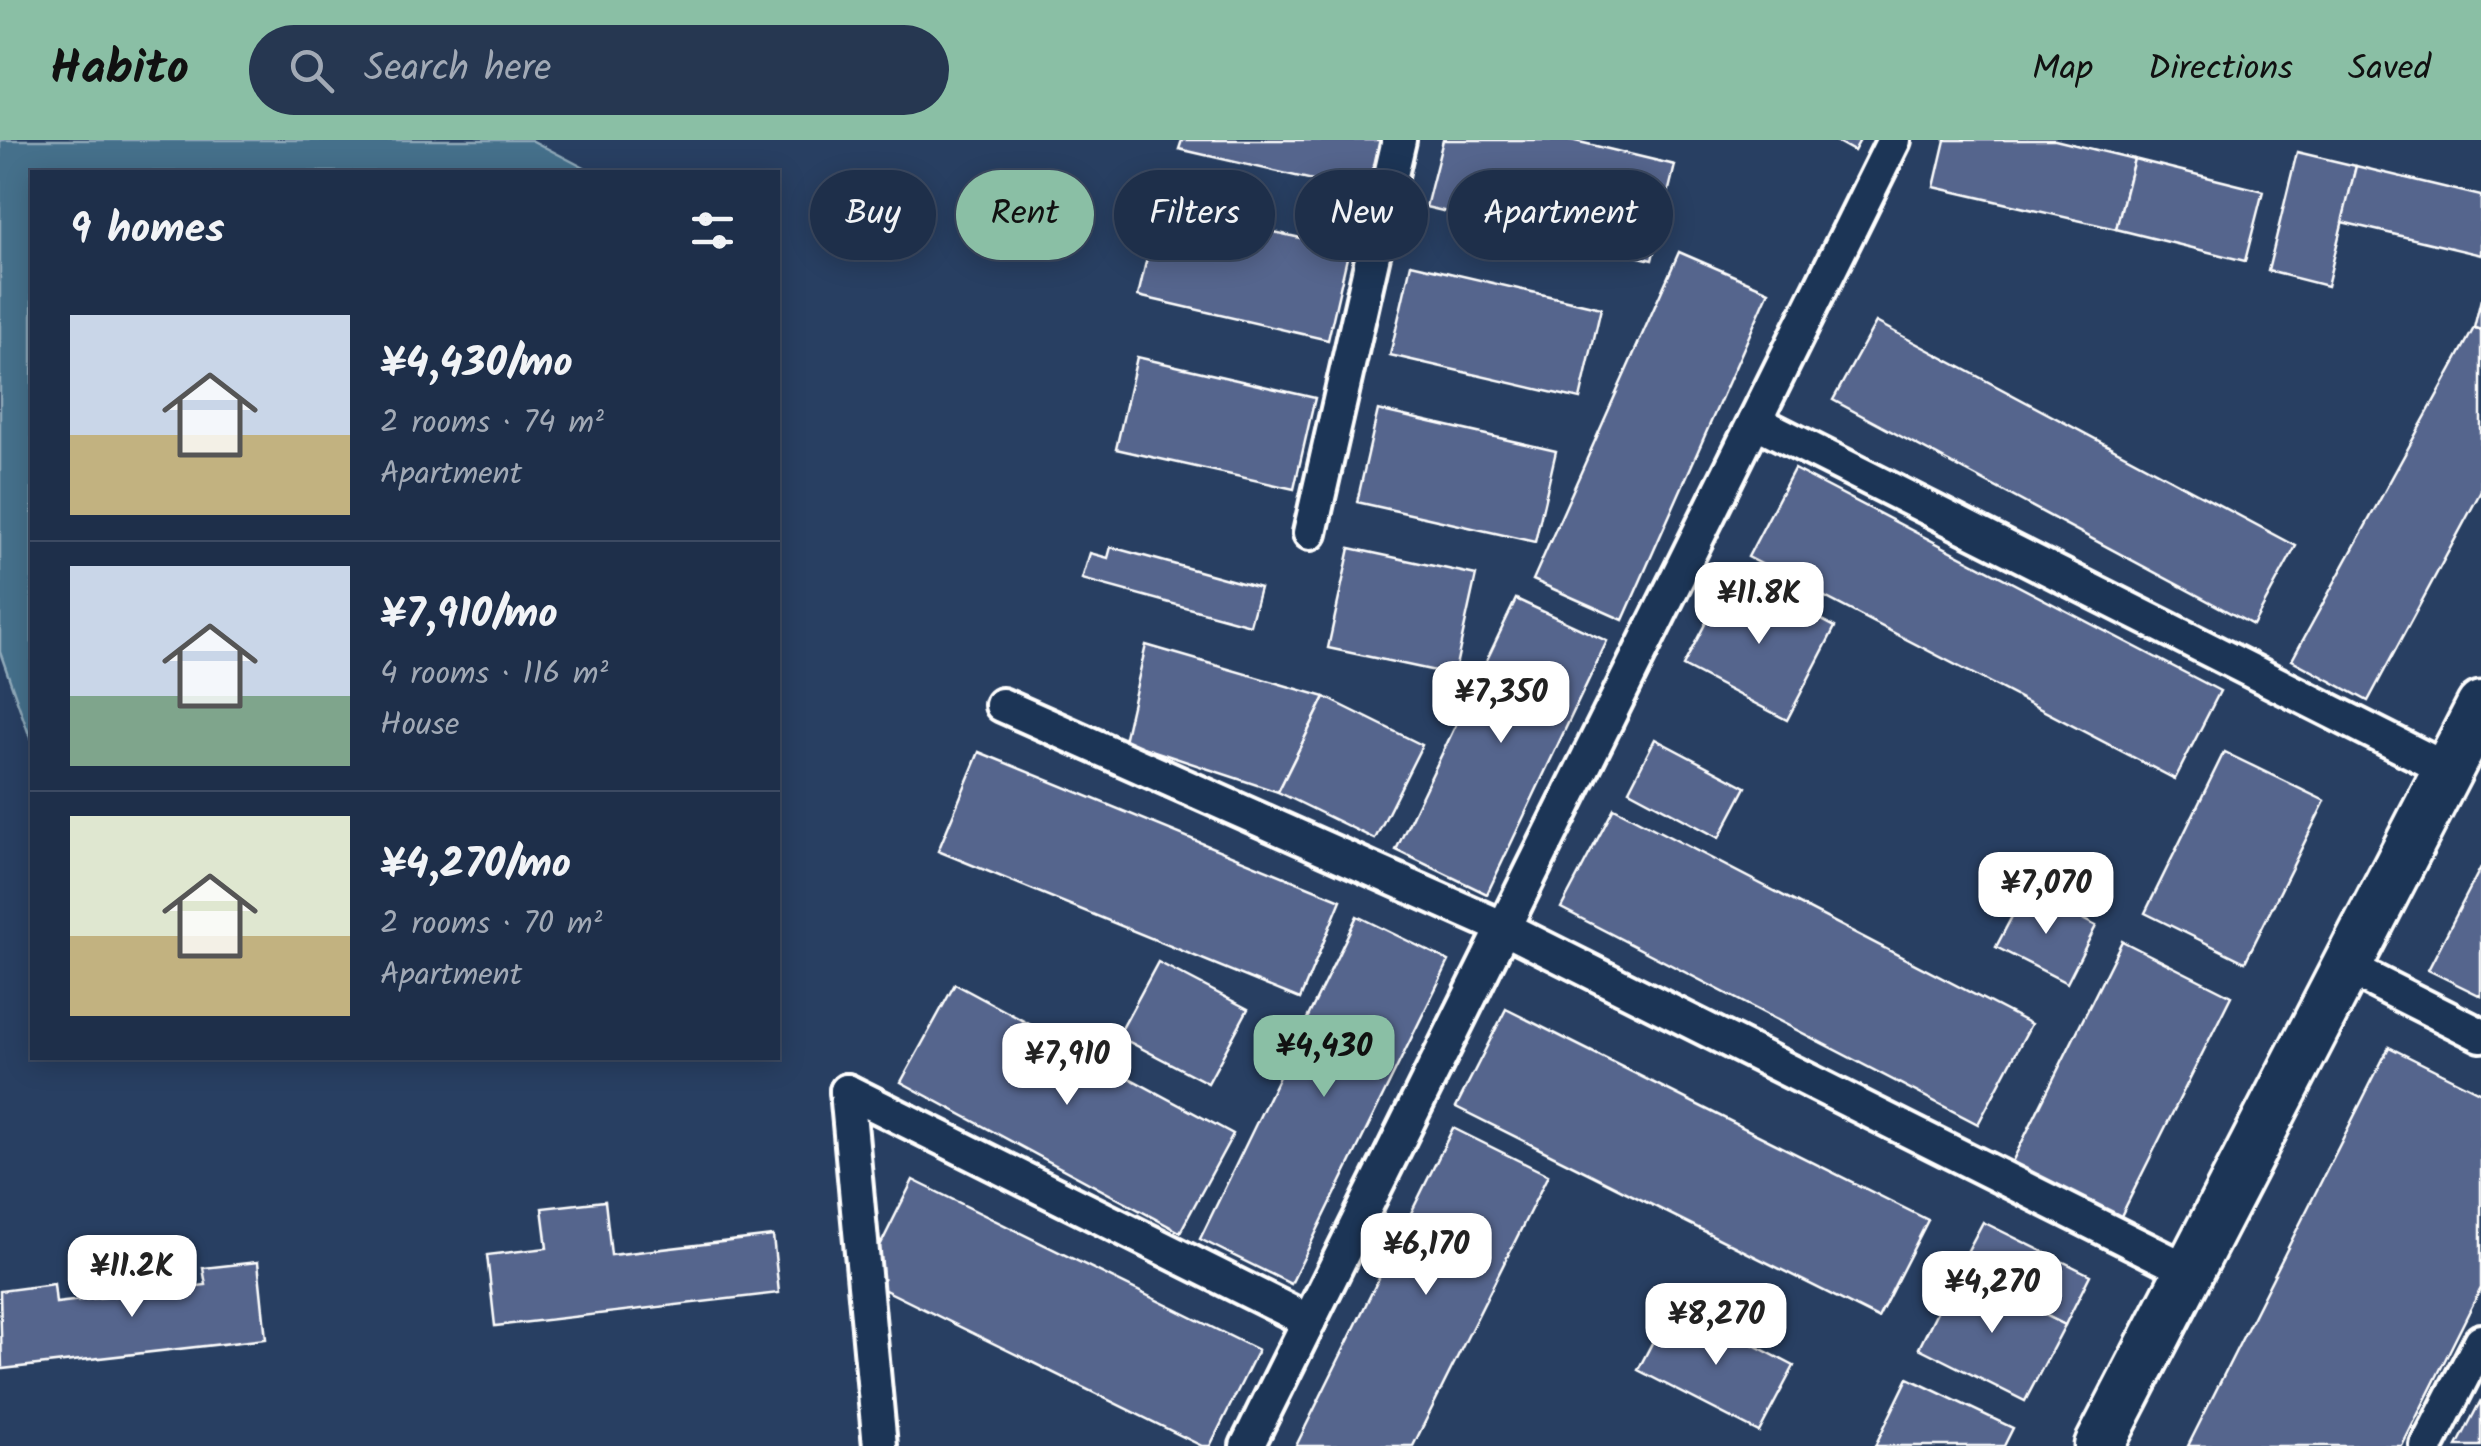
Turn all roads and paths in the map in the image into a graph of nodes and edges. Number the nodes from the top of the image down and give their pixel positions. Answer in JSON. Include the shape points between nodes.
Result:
{"nodes":[{"id":1,"x":1399,"y":140,"type":"edge"},
{"id":2,"x":1894,"y":140,"type":"edge"},
{"id":3,"x":1755,"y":420,"type":"junction"},
{"id":4,"x":1310,"y":533,"type":"dead end"},
{"id":5,"x":1002,"y":704,"type":"dead end"},
{"id":6,"x":2481,"y":706,"type":"edge"},
{"id":7,"x":2448,"y":770,"type":"junction"},
{"id":8,"x":1504,"y":928,"type":"junction"},
{"id":9,"x":2346,"y":967,"type":"junction"},
{"id":10,"x":2481,"y":1035,"type":"edge"},
{"id":11,"x":2189,"y":1271,"type":"junction"},
{"id":12,"x":1309,"y":1322,"type":"junction"},
{"id":13,"x":2481,"y":1341,"type":"edge"},
{"id":14,"x":880,"y":1446,"type":"edge"},
{"id":15,"x":1247,"y":1446,"type":"edge"},
{"id":16,"x":2098,"y":1446,"type":"edge"},
{"id":17,"x":2427,"y":1446,"type":"edge"}],
"edges":[{"from":1,"to":4,"type":"street"},
{"from":2,"to":3,"type":"street"},
{"from":3,"to":7,"type":"street"},
{"from":3,"to":8,"type":"street"},
{"from":5,"to":8,"type":"street"},
{"from":6,"to":7,"type":"main road"},
{"from":7,"to":9,"type":"main road"},
{"from":8,"to":11,"type":"street"},
{"from":8,"to":12,"type":"street"},
{"from":9,"to":10,"type":"street"},
{"from":9,"to":11,"type":"main road"},
{"from":11,"to":16,"type":"main road"},
{"from":12,"to":14,"type":"street","via":[[846,1091]]},
{"from":12,"to":15,"type":"street"},
{"from":13,"to":17,"type":"street"}]}
